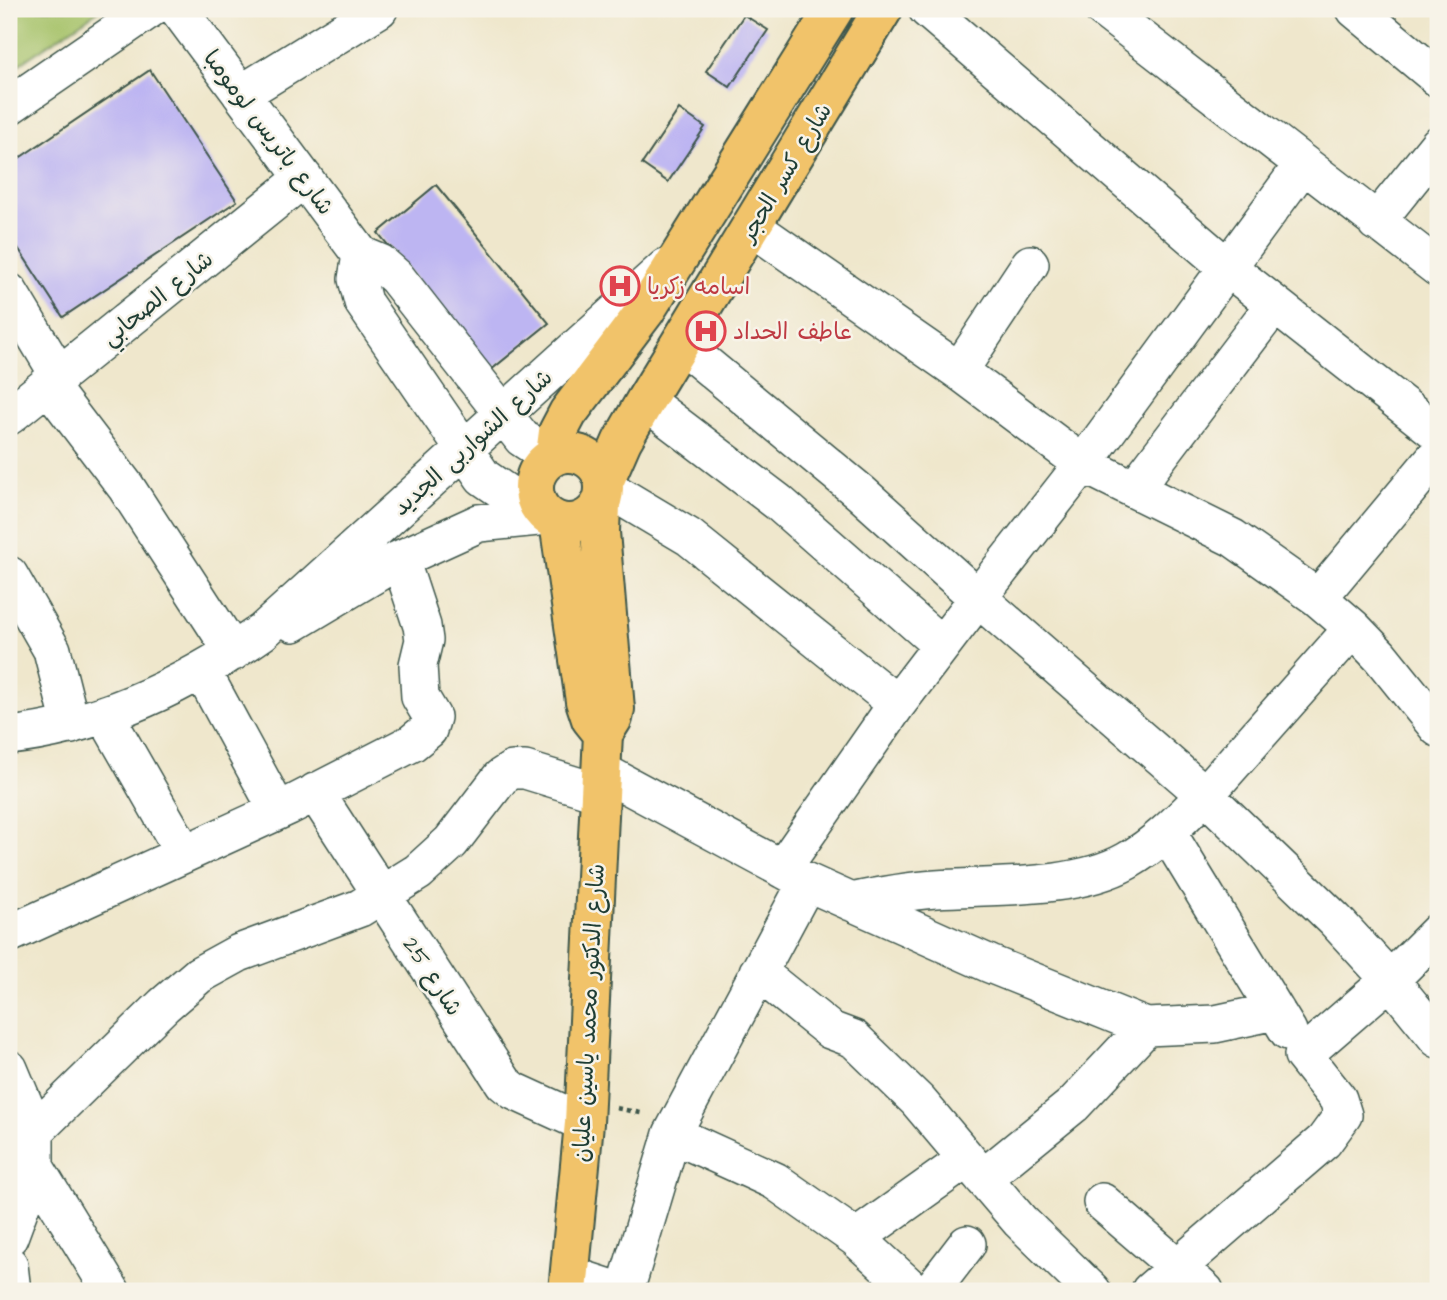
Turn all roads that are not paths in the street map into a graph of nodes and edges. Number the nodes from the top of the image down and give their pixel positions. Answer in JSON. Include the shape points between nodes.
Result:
{"nodes":[{"id":1,"x":150,"y":9,"type":"edge"},
{"id":2,"x":178,"y":9,"type":"edge"},
{"id":3,"x":379,"y":9,"type":"edge"},
{"id":4,"x":834,"y":9,"type":"edge"},
{"id":5,"x":883,"y":9,"type":"edge"},
{"id":6,"x":927,"y":9,"type":"edge"},
{"id":7,"x":1103,"y":9,"type":"edge"},
{"id":8,"x":1355,"y":9,"type":"edge"},
{"id":9,"x":1438,"y":78,"type":"edge"},
{"id":10,"x":242,"y":94,"type":"junction"},
{"id":11,"x":9,"y":106,"type":"edge"},
{"id":12,"x":1438,"y":145,"type":"edge"},
{"id":13,"x":1302,"y":166,"type":"junction"},
{"id":14,"x":304,"y":178,"type":"junction"},
{"id":15,"x":1376,"y":222,"type":"junction"},
{"id":16,"x":752,"y":227,"type":"junction"},
{"id":17,"x":682,"y":253,"type":"junction"},
{"id":18,"x":361,"y":255,"type":"junction"},
{"id":19,"x":1030,"y":264,"type":"dead end"},
{"id":20,"x":1227,"y":267,"type":"junction"},
{"id":21,"x":1438,"y":268,"type":"edge"},
{"id":22,"x":9,"y":292,"type":"edge"},
{"id":23,"x":1274,"y":305,"type":"junction"},
{"id":24,"x":681,"y":344,"type":"junction"},
{"id":25,"x":959,"y":371,"type":"junction"},
{"id":26,"x":54,"y":381,"type":"junction"},
{"id":27,"x":645,"y":401,"type":"junction"},
{"id":28,"x":504,"y":414,"type":"junction"},
{"id":29,"x":9,"y":416,"type":"edge"},
{"id":30,"x":1438,"y":433,"type":"edge"},
{"id":31,"x":463,"y":450,"type":"junction"},
{"id":32,"x":1438,"y":454,"type":"edge"},
{"id":33,"x":553,"y":456,"type":"junction"},
{"id":34,"x":1083,"y":464,"type":"junction"},
{"id":35,"x":1135,"y":488,"type":"junction"},
{"id":36,"x":604,"y":491,"type":"junction"},
{"id":37,"x":548,"y":514,"type":"junction"},
{"id":38,"x":400,"y":559,"type":"junction"},
{"id":39,"x":9,"y":575,"type":"edge"},
{"id":40,"x":978,"y":598,"type":"junction"},
{"id":41,"x":1318,"y":598,"type":"junction"},
{"id":42,"x":1353,"y":628,"type":"junction"},
{"id":43,"x":941,"y":645,"type":"junction"},
{"id":44,"x":232,"y":652,"type":"junction"},
{"id":45,"x":897,"y":704,"type":"junction"},
{"id":46,"x":88,"y":720,"type":"junction"},
{"id":47,"x":1438,"y":728,"type":"edge"},
{"id":48,"x":9,"y":736,"type":"edge"},
{"id":49,"x":601,"y":766,"type":"junction"},
{"id":50,"x":315,"y":792,"type":"junction"},
{"id":51,"x":1205,"y":795,"type":"junction"},
{"id":52,"x":278,"y":811,"type":"junction"},
{"id":53,"x":1167,"y":832,"type":"junction"},
{"id":54,"x":184,"y":853,"type":"junction"},
{"id":55,"x":794,"y":875,"type":"junction"},
{"id":56,"x":382,"y":897,"type":"junction"},
{"id":57,"x":851,"y":902,"type":"junction"},
{"id":58,"x":1438,"y":932,"type":"edge"},
{"id":59,"x":9,"y":934,"type":"edge"},
{"id":60,"x":758,"y":972,"type":"junction"},
{"id":61,"x":1390,"y":980,"type":"junction"},
{"id":62,"x":1276,"y":1011,"type":"junction"},
{"id":63,"x":1146,"y":1027,"type":"junction"},
{"id":64,"x":1438,"y":1039,"type":"edge"},
{"id":65,"x":1303,"y":1055,"type":"junction"},
{"id":66,"x":9,"y":1069,"type":"edge"},
{"id":67,"x":584,"y":1113,"type":"junction"},
{"id":68,"x":674,"y":1127,"type":"junction"},
{"id":69,"x":35,"y":1149,"type":"junction"},
{"id":70,"x":975,"y":1169,"type":"junction"},
{"id":71,"x":1102,"y":1202,"type":"dead end"},
{"id":72,"x":9,"y":1237,"type":"edge"},
{"id":73,"x":856,"y":1238,"type":"junction"},
{"id":74,"x":967,"y":1244,"type":"dead end"},
{"id":75,"x":9,"y":1265,"type":"edge"},
{"id":76,"x":1177,"y":1268,"type":"junction"},
{"id":77,"x":569,"y":1283,"type":"edge"},
{"id":78,"x":12,"y":1291,"type":"edge"},
{"id":79,"x":111,"y":1291,"type":"edge"},
{"id":80,"x":619,"y":1291,"type":"edge"},
{"id":81,"x":625,"y":1291,"type":"edge"},
{"id":82,"x":914,"y":1291,"type":"edge"},
{"id":83,"x":931,"y":1291,"type":"edge"},
{"id":84,"x":1092,"y":1291,"type":"edge"},
{"id":85,"x":1150,"y":1291,"type":"edge"},
{"id":86,"x":1205,"y":1291,"type":"edge"}],
"edges":[{"from":1,"to":11,"type":"street"},
{"from":2,"to":10,"type":"street","name":"شارع باتريس لومومبا"},
{"from":3,"to":10,"type":"street"},
{"from":4,"to":17,"type":"main road","name":"شارع كسر الحجر"},
{"from":5,"to":16,"type":"main road","name":"شارع كسر الحجر"},
{"from":6,"to":20,"type":"street"},
{"from":7,"to":13,"type":"street"},
{"from":8,"to":9,"type":"street"},
{"from":10,"to":14,"type":"street","name":"شارع باتريس لومومبا"},
{"from":12,"to":15,"type":"street"},
{"from":13,"to":15,"type":"street"},
{"from":13,"to":20,"type":"street"},
{"from":14,"to":18,"type":"street","name":"شارع باتريس لومومبا"},
{"from":14,"to":26,"type":"street","name":"شارع الصحابي"},
{"from":15,"to":21,"type":"street"},
{"from":16,"to":24,"type":"main road","name":"شارع كسر الحجر"},
{"from":16,"to":25,"type":"street"},
{"from":17,"to":28,"type":"street","name":"شارع الشواربى الجديد"},
{"from":17,"to":33,"type":"main road","name":"شارع كسر الحجر","via":[[624,343],[568,413]]},
{"from":18,"to":28,"type":"street","name":"شارع باتريس لومومبا","via":[[396,277]]},
{"from":18,"to":31,"type":"street","via":[[356,279],[363,302]]},
{"from":19,"to":25,"type":"street"},
{"from":20,"to":23,"type":"street"},
{"from":20,"to":34,"type":"street"},
{"from":22,"to":26,"type":"street"},
{"from":23,"to":30,"type":"street"},
{"from":23,"to":35,"type":"street"},
{"from":24,"to":27,"type":"main road","name":"شارع كسر الحجر"},
{"from":24,"to":40,"type":"street","via":[[861,493]]},
{"from":25,"to":34,"type":"street"},
{"from":26,"to":29,"type":"street","name":"شارع الصحابي"},
{"from":26,"to":44,"type":"street"},
{"from":27,"to":36,"type":"main road","name":"شارع كسر الحجر","via":[[622,440]]},
{"from":27,"to":43,"type":"street","via":[[778,502]]},
{"from":28,"to":31,"type":"street","name":"شارع الشواربى الجديد"},
{"from":28,"to":33,"type":"street","name":"شارع باتريس لومومبا","via":[[522,438]]},
{"from":31,"to":37,"type":"street","via":[[500,492]]},
{"from":31,"to":44,"type":"street","name":"شارع الشواربى الجديد"},
{"from":32,"to":41,"type":"street"},
{"from":33,"to":36,"type":"main road","via":[[586,457],[601,472]]},
{"from":33,"to":37,"type":"main road","via":[[534,482]]},
{"from":34,"to":35,"type":"street"},
{"from":34,"to":40,"type":"street"},
{"from":35,"to":41,"type":"street","via":[[1233,538]]},
{"from":36,"to":37,"type":"main road","via":[[583,521]]},
{"from":36,"to":45,"type":"street","via":[[689,537]]},
{"from":36,"to":49,"type":"main road","name":"شارع الدكتور محمد ياسين عليان","via":[[600,532],[615,709]]},
{"from":37,"to":38,"type":"street","name":"شارع الشواربى الجديد","via":[[479,523]]},
{"from":37,"to":49,"type":"main road"},
{"from":38,"to":44,"type":"street","name":"شارع الشواربى الجديد","via":[[312,615]]},
{"from":38,"to":50,"type":"street","via":[[422,626],[418,665],[420,697],[432,717],[428,730],[412,743]]},
{"from":39,"to":46,"type":"street"},
{"from":40,"to":43,"type":"street"},
{"from":40,"to":51,"type":"street"},
{"from":41,"to":42,"type":"street"},
{"from":42,"to":47,"type":"street"},
{"from":42,"to":51,"type":"street"},
{"from":43,"to":45,"type":"street"},
{"from":44,"to":46,"type":"street","name":"شارع الشواربى الجديد"},
{"from":44,"to":52,"type":"street"},
{"from":45,"to":55,"type":"street"},
{"from":46,"to":48,"type":"street","name":"شارع الشواربى الجديد"},
{"from":46,"to":54,"type":"street"},
{"from":49,"to":55,"type":"street"},
{"from":49,"to":56,"type":"street","via":[[512,770],[501,777],[435,858]]},
{"from":49,"to":67,"type":"main road","name":"شارع الدكتور محمد ياسين عليان"},
{"from":50,"to":52,"type":"street"},
{"from":50,"to":56,"type":"street","name":"شارع 25"},
{"from":51,"to":53,"type":"street"},
{"from":51,"to":61,"type":"street","via":[[1325,910]]},
{"from":52,"to":54,"type":"street"},
{"from":53,"to":57,"type":"street","via":[[1124,862],[1098,872],[1058,880],[912,891]]},
{"from":53,"to":62,"type":"street"},
{"from":54,"to":59,"type":"street"},
{"from":55,"to":57,"type":"street"},
{"from":55,"to":60,"type":"street"},
{"from":56,"to":67,"type":"street","name":"شارع 25","via":[[503,1083],[514,1091]]},
{"from":56,"to":69,"type":"street","via":[[239,953],[199,975],[164,1004]]},
{"from":57,"to":63,"type":"street"},
{"from":58,"to":61,"type":"street"},
{"from":60,"to":68,"type":"street"},
{"from":60,"to":70,"type":"street","via":[[830,1030],[854,1039],[868,1051]]},
{"from":61,"to":64,"type":"street"},
{"from":61,"to":65,"type":"street"},
{"from":62,"to":63,"type":"street","via":[[1215,1024]]},
{"from":62,"to":65,"type":"street"},
{"from":63,"to":70,"type":"street","via":[[1073,1105]]},
{"from":65,"to":76,"type":"street","via":[[1338,1099],[1343,1115],[1324,1141]]},
{"from":66,"to":69,"type":"street"},
{"from":67,"to":77,"type":"main road","name":"شارع الدكتور محمد ياسين عليان"},
{"from":68,"to":73,"type":"street","via":[[775,1181]]},
{"from":68,"to":81,"type":"street"},
{"from":69,"to":72,"type":"street"},
{"from":69,"to":79,"type":"street"},
{"from":70,"to":73,"type":"street"},
{"from":70,"to":84,"type":"street","via":[[1020,1221]]},
{"from":71,"to":76,"type":"street"},
{"from":73,"to":82,"type":"street"},
{"from":74,"to":83,"type":"street"},
{"from":75,"to":78,"type":"street"},
{"from":76,"to":85,"type":"street"},
{"from":76,"to":86,"type":"street"},
{"from":77,"to":80,"type":"street"}]}
